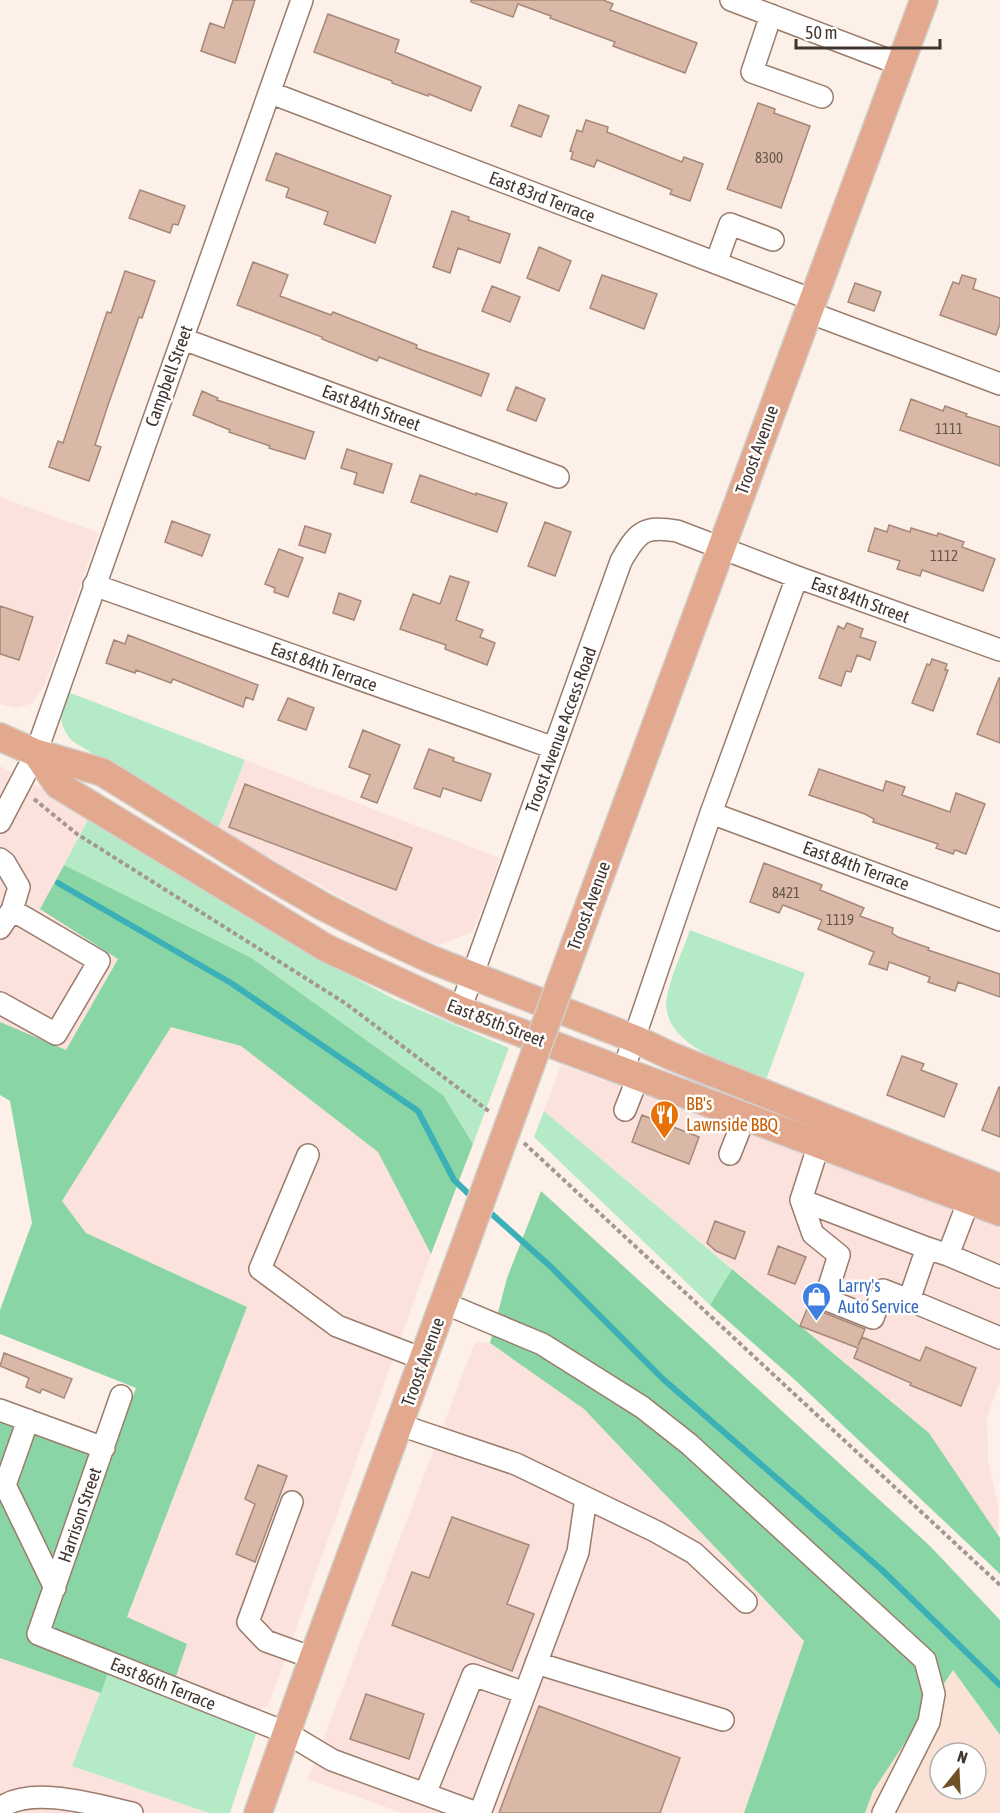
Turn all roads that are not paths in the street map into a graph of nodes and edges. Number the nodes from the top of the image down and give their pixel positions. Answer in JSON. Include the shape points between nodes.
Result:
{"nodes":[{"id":1,"x":302,"y":0,"type":"edge"},
{"id":2,"x":731,"y":0,"type":"edge"},
{"id":3,"x":924,"y":0,"type":"edge"},
{"id":4,"x":771,"y":15,"type":"junction"},
{"id":5,"x":899,"y":64,"type":"junction"},
{"id":6,"x":271,"y":93,"type":"junction"},
{"id":7,"x":822,"y":97,"type":"dead end"},
{"id":8,"x":773,"y":240,"type":"dead end"},
{"id":9,"x":716,"y":263,"type":"junction"},
{"id":10,"x":811,"y":306,"type":"junction"},
{"id":11,"x":183,"y":339,"type":"junction"},
{"id":12,"x":1000,"y":384,"type":"edge"},
{"id":13,"x":558,"y":477,"type":"dead end"},
{"id":14,"x":721,"y":547,"type":"junction"},
{"id":15,"x":797,"y":577,"type":"junction"},
{"id":16,"x":94,"y":585,"type":"junction"},
{"id":17,"x":1000,"y":650,"type":"edge"},
{"id":18,"x":0,"y":736,"type":"edge"},
{"id":19,"x":554,"y":748,"type":"junction"},
{"id":20,"x":36,"y":753,"type":"junction"},
{"id":21,"x":711,"y":813,"type":"junction"},
{"id":22,"x":0,"y":822,"type":"edge"},
{"id":23,"x":0,"y":859,"type":"edge"},
{"id":24,"x":12,"y":910,"type":"junction"},
{"id":25,"x":1000,"y":920,"type":"edge"},
{"id":26,"x":0,"y":928,"type":"edge"},
{"id":27,"x":473,"y":976,"type":"junction"},
{"id":28,"x":0,"y":1003,"type":"edge"},
{"id":29,"x":460,"y":1010,"type":"junction"},
{"id":30,"x":635,"y":1039,"type":"junction"},
{"id":31,"x":630,"y":1074,"type":"junction"},
{"id":32,"x":626,"y":1110,"type":"dead end"},
{"id":33,"x":745,"y":1116,"type":"junction"},
{"id":34,"x":819,"y":1144,"type":"junction"},
{"id":35,"x":730,"y":1154,"type":"dead end"},
{"id":36,"x":308,"y":1155,"type":"dead end"},
{"id":37,"x":1000,"y":1188,"type":"edge"},
{"id":38,"x":801,"y":1200,"type":"junction"},
{"id":39,"x":969,"y":1200,"type":"junction"},
{"id":40,"x":1000,"y":1212,"type":"edge"},
{"id":41,"x":927,"y":1248,"type":"junction"},
{"id":42,"x":948,"y":1255,"type":"junction"},
{"id":43,"x":1000,"y":1277,"type":"edge"},
{"id":44,"x":909,"y":1300,"type":"junction"},
{"id":45,"x":444,"y":1303,"type":"junction"},
{"id":46,"x":1000,"y":1338,"type":"edge"},
{"id":47,"x":423,"y":1359,"type":"junction"},
{"id":48,"x":121,"y":1396,"type":"dead end"},
{"id":49,"x":0,"y":1410,"type":"edge"},
{"id":50,"x":28,"y":1420,"type":"junction"},
{"id":51,"x":400,"y":1425,"type":"junction"},
{"id":52,"x":104,"y":1448,"type":"junction"},
{"id":53,"x":586,"y":1498,"type":"junction"},
{"id":54,"x":292,"y":1503,"type":"dead end"},
{"id":55,"x":55,"y":1588,"type":"junction"},
{"id":56,"x":746,"y":1602,"type":"dead end"},
{"id":57,"x":38,"y":1634,"type":"joint"},
{"id":58,"x":312,"y":1658,"type":"junction"},
{"id":59,"x":536,"y":1663,"type":"junction"},
{"id":60,"x":525,"y":1693,"type":"junction"},
{"id":61,"x":723,"y":1720,"type":"dead end"},
{"id":62,"x":287,"y":1733,"type":"junction"},
{"id":63,"x":425,"y":1794,"type":"junction"},
{"id":64,"x":0,"y":1808,"type":"edge"},
{"id":65,"x":132,"y":1813,"type":"edge"},
{"id":66,"x":258,"y":1813,"type":"edge"},
{"id":67,"x":478,"y":1813,"type":"edge"},
{"id":68,"x":883,"y":1813,"type":"edge"}],
"edges":[{"from":1,"to":6,"type":"street","name":"Campbell Street"},
{"from":2,"to":4,"type":"street"},
{"from":3,"to":5,"type":"main road","name":"Troost Avenue"},
{"from":4,"to":5,"type":"street"},
{"from":4,"to":7,"type":"street","via":[[752,72]]},
{"from":5,"to":10,"type":"main road","name":"Troost Avenue"},
{"from":6,"to":9,"type":"street","name":"East 83rd Terrace"},
{"from":6,"to":11,"type":"street","name":"Campbell Street"},
{"from":8,"to":9,"type":"street","via":[[730,224]]},
{"from":9,"to":10,"type":"street","name":"East 83rd Terrace"},
{"from":10,"to":12,"type":"street","name":"East 83rd Terrace"},
{"from":10,"to":14,"type":"main road","name":"Troost Avenue"},
{"from":11,"to":13,"type":"street","name":"East 84th Street"},
{"from":11,"to":16,"type":"street","name":"Campbell Street"},
{"from":14,"to":15,"type":"street","name":"East 84th Street"},
{"from":14,"to":19,"type":"street","name":"Troost Avenue Access Road","via":[[661,528],[646,530],[633,540],[621,561]]},
{"from":14,"to":45,"type":"main road","name":"Troost Avenue","bridge":true},
{"from":15,"to":17,"type":"street","name":"East 84th Street"},
{"from":15,"to":21,"type":"street"},
{"from":16,"to":19,"type":"street","name":"East 84th Terrace"},
{"from":16,"to":20,"type":"street","name":"Campbell Street"},
{"from":18,"to":20,"type":"main road","name":"East 85th Street"},
{"from":19,"to":27,"type":"street","name":"Troost Avenue Access Road"},
{"from":20,"to":22,"type":"street","name":"Campbell Street"},
{"from":20,"to":27,"type":"main road","name":"East 85th Street","via":[[102,772],[324,907]]},
{"from":20,"to":29,"type":"main road","name":"East 85th Street","via":[[58,785],[326,948]]},
{"from":21,"to":25,"type":"street","name":"East 84th Terrace"},
{"from":21,"to":30,"type":"street"},
{"from":23,"to":24,"type":"street","via":[[19,887]]},
{"from":24,"to":26,"type":"street"},
{"from":24,"to":28,"type":"street","via":[[99,961],[56,1034]]},
{"from":27,"to":29,"type":"street","name":"Troost Avenue Access Road"},
{"from":27,"to":30,"type":"main road","name":"East 85th Street"},
{"from":29,"to":31,"type":"main road","name":"East 85th Street"},
{"from":30,"to":31,"type":"street"},
{"from":30,"to":37,"type":"main road","name":"East 85th Street"},
{"from":31,"to":32,"type":"street"},
{"from":31,"to":33,"type":"main road","name":"East 85th Street"},
{"from":33,"to":34,"type":"main road","name":"East 85th Street"},
{"from":33,"to":35,"type":"street"},
{"from":34,"to":38,"type":"street"},
{"from":34,"to":39,"type":"main road","name":"East 85th Street"},
{"from":36,"to":47,"type":"street","via":[[260,1269],[337,1326]]},
{"from":38,"to":41,"type":"street"},
{"from":38,"to":44,"type":"street","via":[[813,1234],[839,1255],[825,1299],[873,1318],[883,1290]]},
{"from":39,"to":40,"type":"main road","name":"East 85th Street"},
{"from":39,"to":42,"type":"street"},
{"from":41,"to":42,"type":"street"},
{"from":41,"to":44,"type":"street"},
{"from":42,"to":43,"type":"street"},
{"from":44,"to":46,"type":"street"},
{"from":45,"to":47,"type":"main road","name":"Troost Avenue"},
{"from":45,"to":68,"type":"street","via":[[542,1344],[642,1407],[689,1444],[925,1660],[934,1694],[929,1722]]},
{"from":47,"to":51,"type":"main road","name":"Troost Avenue"},
{"from":48,"to":52,"type":"street","name":"Harrison Street"},
{"from":49,"to":50,"type":"street"},
{"from":50,"to":52,"type":"street"},
{"from":50,"to":55,"type":"street","via":[[5,1485]]},
{"from":51,"to":53,"type":"street","via":[[516,1464]]},
{"from":51,"to":58,"type":"main road","name":"Troost Avenue"},
{"from":52,"to":55,"type":"street","name":"Harrison Street"},
{"from":53,"to":56,"type":"street","via":[[694,1553]]},
{"from":53,"to":59,"type":"street","via":[[578,1552]]},
{"from":54,"to":58,"type":"street","via":[[248,1622],[266,1641]]},
{"from":55,"to":57,"type":"street","name":"Harrison Street"},
{"from":57,"to":62,"type":"street","name":"East 86th Terrace"},
{"from":58,"to":62,"type":"main road","name":"Troost Avenue"},
{"from":59,"to":60,"type":"street"},
{"from":59,"to":61,"type":"street"},
{"from":60,"to":63,"type":"street","via":[[473,1675]]},
{"from":60,"to":67,"type":"street"},
{"from":62,"to":63,"type":"street","name":"East 86th Terrace","via":[[332,1760]]},
{"from":62,"to":66,"type":"main road","name":"Troost Avenue"},
{"from":63,"to":67,"type":"street","name":"East 86th Terrace"},
{"from":64,"to":65,"type":"street","via":[[23,1799],[46,1798]]}]}
